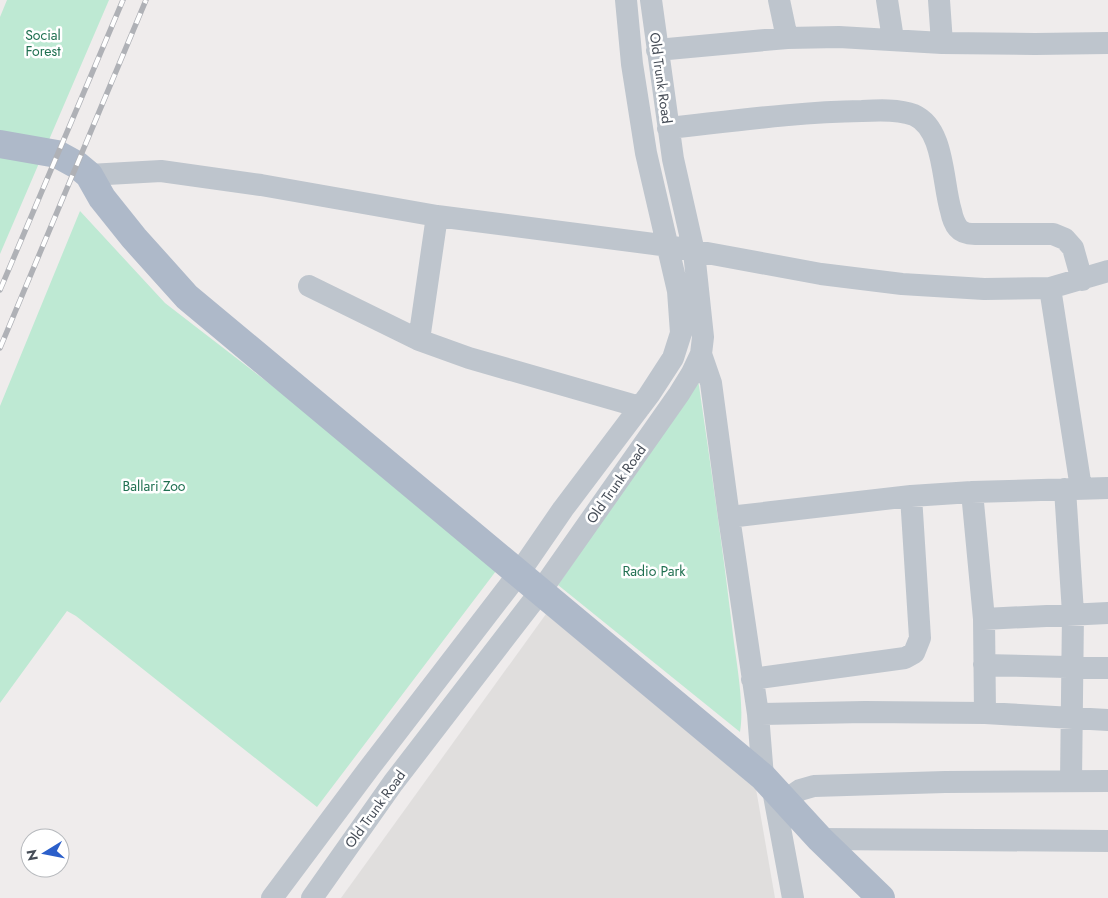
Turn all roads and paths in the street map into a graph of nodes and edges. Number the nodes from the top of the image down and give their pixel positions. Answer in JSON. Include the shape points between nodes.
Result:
{"nodes":[{"id":1,"x":626,"y":0,"type":"edge"},
{"id":2,"x":651,"y":0,"type":"edge"},
{"id":3,"x":779,"y":0,"type":"edge"},
{"id":4,"x":887,"y":0,"type":"edge"},
{"id":5,"x":938,"y":0,"type":"edge"},
{"id":6,"x":787,"y":38,"type":"junction"},
{"id":7,"x":893,"y":39,"type":"junction"},
{"id":8,"x":942,"y":43,"type":"junction"},
{"id":9,"x":1108,"y":43,"type":"edge"},
{"id":10,"x":657,"y":50,"type":"junction"},
{"id":11,"x":668,"y":128,"type":"junction"},
{"id":12,"x":0,"y":144,"type":"edge"},
{"id":13,"x":90,"y":175,"type":"junction"},
{"id":14,"x":437,"y":216,"type":"junction"},
{"id":15,"x":669,"y":246,"type":"junction"},
{"id":16,"x":694,"y":252,"type":"junction"},
{"id":17,"x":1108,"y":271,"type":"edge"},
{"id":18,"x":1082,"y":280,"type":"junction"},
{"id":19,"x":309,"y":286,"type":"dead end"},
{"id":20,"x":1050,"y":288,"type":"junction"},
{"id":21,"x":419,"y":340,"type":"junction"},
{"id":22,"x":701,"y":354,"type":"junction"},
{"id":23,"x":640,"y":407,"type":"junction"},
{"id":24,"x":1073,"y":488,"type":"junction"},
{"id":25,"x":1108,"y":488,"type":"edge"},
{"id":26,"x":972,"y":492,"type":"junction"},
{"id":27,"x":911,"y":496,"type":"junction"},
{"id":28,"x":729,"y":517,"type":"junction"},
{"id":29,"x":520,"y":573,"type":"junction"},
{"id":30,"x":540,"y":592,"type":"junction"},
{"id":31,"x":1073,"y":613,"type":"junction"},
{"id":32,"x":1108,"y":613,"type":"edge"},
{"id":33,"x":984,"y":619,"type":"junction"},
{"id":34,"x":984,"y":665,"type":"junction"},
{"id":35,"x":1073,"y":667,"type":"junction"},
{"id":36,"x":1108,"y":668,"type":"edge"},
{"id":37,"x":752,"y":679,"type":"junction"},
{"id":38,"x":985,"y":713,"type":"junction"},
{"id":39,"x":758,"y":714,"type":"junction"},
{"id":40,"x":1073,"y":718,"type":"junction"},
{"id":41,"x":1108,"y":720,"type":"edge"},
{"id":42,"x":1071,"y":781,"type":"junction"},
{"id":43,"x":1108,"y":781,"type":"edge"},
{"id":44,"x":773,"y":789,"type":"junction"},
{"id":45,"x":820,"y":839,"type":"junction"},
{"id":46,"x":1108,"y":841,"type":"edge"},
{"id":47,"x":272,"y":898,"type":"edge"},
{"id":48,"x":312,"y":898,"type":"edge"},
{"id":49,"x":793,"y":898,"type":"edge"},
{"id":50,"x":881,"y":898,"type":"edge"}],
"edges":[{"from":1,"to":15,"type":"street","name":"Old Trunk Road","via":[[637,102]]},
{"from":2,"to":10,"type":"street","name":"Old Trunk Road"},
{"from":3,"to":6,"type":"street"},
{"from":4,"to":7,"type":"street"},
{"from":5,"to":8,"type":"street"},
{"from":6,"to":7,"type":"street"},
{"from":6,"to":10,"type":"street"},
{"from":7,"to":8,"type":"street"},
{"from":8,"to":9,"type":"street"},
{"from":10,"to":11,"type":"street","name":"Old Trunk Road"},
{"from":11,"to":16,"type":"street","name":"Old Trunk Road"},
{"from":11,"to":18,"type":"street","via":[[821,111],[888,110],[913,115],[926,122],[936,138],[949,204],[958,229],[975,234],[1053,234],[1065,239],[1073,248]]},
{"from":12,"to":13,"type":"main road","via":[[57,154]]},
{"from":13,"to":14,"type":"street","via":[[161,171]]},
{"from":13,"to":29,"type":"main road","via":[[107,205],[186,297]]},
{"from":14,"to":15,"type":"street"},
{"from":14,"to":21,"type":"street"},
{"from":15,"to":16,"type":"street"},
{"from":15,"to":23,"type":"street","name":"Old Trunk Road","via":[[678,291],[681,333],[673,358]]},
{"from":16,"to":20,"type":"street","via":[[902,284],[984,289]]},
{"from":16,"to":22,"type":"street","name":"Old Trunk Road","via":[[703,337]]},
{"from":17,"to":18,"type":"street"},
{"from":18,"to":20,"type":"street"},
{"from":19,"to":21,"type":"street"},
{"from":20,"to":24,"type":"street"},
{"from":21,"to":23,"type":"street","via":[[469,358]]},
{"from":22,"to":28,"type":"street","via":[[711,383]]},
{"from":22,"to":30,"type":"street","name":"Old Trunk Road","via":[[679,394]]},
{"from":23,"to":29,"type":"street","name":"Old Trunk Road","via":[[563,509]]},
{"from":24,"to":25,"type":"street"},
{"from":24,"to":26,"type":"street"},
{"from":24,"to":31,"type":"street"},
{"from":26,"to":27,"type":"street"},
{"from":26,"to":33,"type":"street"},
{"from":27,"to":28,"type":"street"},
{"from":27,"to":37,"type":"street","via":[[920,638],[914,653],[905,658]]},
{"from":28,"to":37,"type":"street"},
{"from":29,"to":30,"type":"main road"},
{"from":29,"to":47,"type":"street","name":"Old Trunk Road"},
{"from":30,"to":44,"type":"main road"},
{"from":30,"to":48,"type":"street","name":"Old Trunk Road","via":[[393,784]]},
{"from":31,"to":32,"type":"street"},
{"from":31,"to":33,"type":"street"},
{"from":31,"to":35,"type":"street"},
{"from":33,"to":34,"type":"street"},
{"from":34,"to":35,"type":"street"},
{"from":34,"to":38,"type":"street"},
{"from":35,"to":36,"type":"street"},
{"from":35,"to":40,"type":"street"},
{"from":37,"to":39,"type":"street"},
{"from":38,"to":39,"type":"street"},
{"from":38,"to":40,"type":"street"},
{"from":39,"to":44,"type":"street"},
{"from":40,"to":41,"type":"street"},
{"from":40,"to":42,"type":"street"},
{"from":42,"to":43,"type":"street"},
{"from":42,"to":44,"type":"street"},
{"from":44,"to":45,"type":"main road"},
{"from":44,"to":49,"type":"street"},
{"from":45,"to":46,"type":"street"},
{"from":45,"to":50,"type":"main road"}]}
